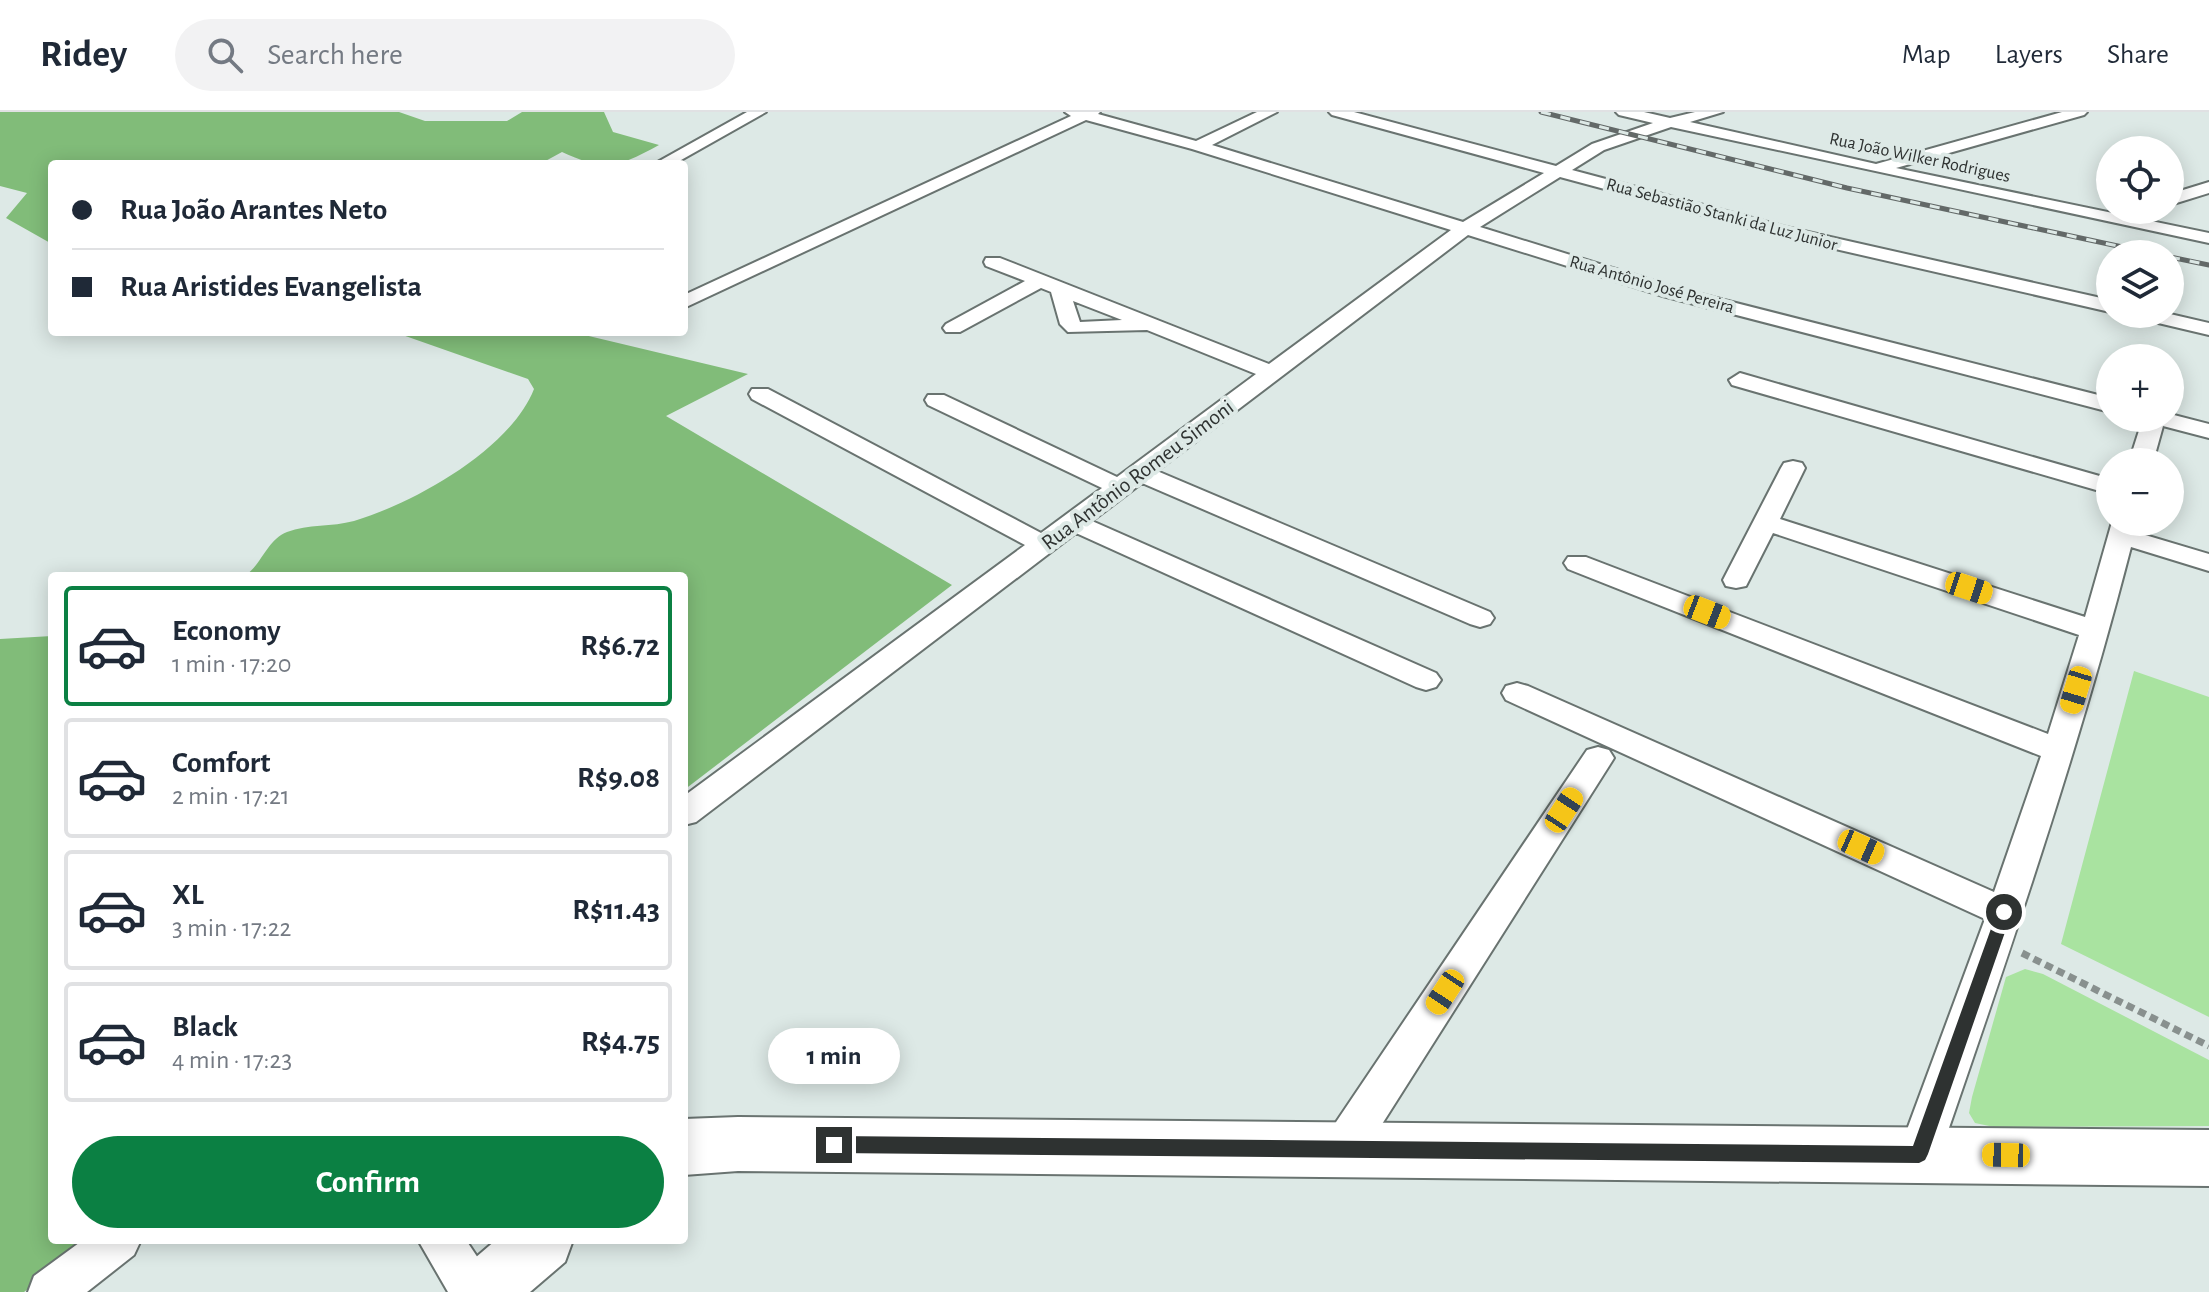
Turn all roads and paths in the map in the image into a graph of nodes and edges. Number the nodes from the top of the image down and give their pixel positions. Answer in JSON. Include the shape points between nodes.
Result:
{"nodes":[{"id":1,"x":758,"y":112,"type":"edge"},
{"id":2,"x":1269,"y":112,"type":"edge"},
{"id":3,"x":1337,"y":112,"type":"edge"},
{"id":4,"x":1624,"y":112,"type":"edge"},
{"id":5,"x":1715,"y":112,"type":"edge"},
{"id":6,"x":2079,"y":112,"type":"edge"},
{"id":7,"x":1084,"y":113,"type":"edge"},
{"id":8,"x":2010,"y":116,"type":"dead end"},
{"id":9,"x":1668,"y":123,"type":"junction"},
{"id":10,"x":2035,"y":124,"type":"junction"},
{"id":11,"x":1198,"y":146,"type":"junction"},
{"id":12,"x":669,"y":160,"type":"edge"},
{"id":13,"x":1876,"y":169,"type":"junction"},
{"id":14,"x":1557,"y":171,"type":"junction"},
{"id":15,"x":2209,"y":187,"type":"edge"},
{"id":16,"x":2184,"y":195,"type":"edge"},
{"id":17,"x":2096,"y":214,"type":"edge"},
{"id":18,"x":2142,"y":224,"type":"edge"},
{"id":19,"x":1466,"y":228,"type":"junction"},
{"id":20,"x":2209,"y":238,"type":"edge"},
{"id":21,"x":993,"y":262,"type":"dead end"},
{"id":22,"x":1040,"y":281,"type":"junction"},
{"id":23,"x":1060,"y":289,"type":"junction"},
{"id":24,"x":688,"y":300,"type":"edge"},
{"id":25,"x":2096,"y":303,"type":"edge"},
{"id":26,"x":2184,"y":323,"type":"edge"},
{"id":27,"x":1150,"y":325,"type":"junction"},
{"id":28,"x":953,"y":328,"type":"dead end"},
{"id":29,"x":2209,"y":329,"type":"edge"},
{"id":30,"x":1272,"y":373,"type":"junction"},
{"id":31,"x":1740,"y":380,"type":"dead end"},
{"id":32,"x":760,"y":394,"type":"dead end"},
{"id":33,"x":936,"y":400,"type":"dead end"},
{"id":34,"x":2096,"y":401,"type":"edge"},
{"id":35,"x":2184,"y":424,"type":"edge"},
{"id":36,"x":2209,"y":431,"type":"edge"},
{"id":37,"x":1793,"y":468,"type":"dead end"},
{"id":38,"x":1128,"y":480,"type":"junction"},
{"id":39,"x":2096,"y":483,"type":"edge"},
{"id":40,"x":1073,"y":522,"type":"junction"},
{"id":41,"x":1765,"y":522,"type":"junction"},
{"id":42,"x":2121,"y":536,"type":"edge"},
{"id":43,"x":2141,"y":536,"type":"edge"},
{"id":44,"x":1043,"y":544,"type":"junction"},
{"id":45,"x":1577,"y":563,"type":"dead end"},
{"id":46,"x":2209,"y":563,"type":"edge"},
{"id":47,"x":1736,"y":580,"type":"dead end"},
{"id":48,"x":1480,"y":618,"type":"dead end"},
{"id":49,"x":2094,"y":630,"type":"junction"},
{"id":50,"x":1426,"y":680,"type":"dead end"},
{"id":51,"x":1517,"y":693,"type":"dead end"},
{"id":52,"x":2057,"y":750,"type":"junction"},
{"id":53,"x":1598,"y":758,"type":"dead end"},
{"id":54,"x":688,"y":810,"type":"edge"},
{"id":55,"x":2000,"y":926,"type":"junction"},
{"id":56,"x":2209,"y":1046,"type":"edge"},
{"id":57,"x":688,"y":1147,"type":"edge"},
{"id":58,"x":1343,"y":1148,"type":"junction"},
{"id":59,"x":1919,"y":1154,"type":"junction"},
{"id":60,"x":2209,"y":1158,"type":"edge"},
{"id":61,"x":114,"y":1244,"type":"edge"},
{"id":62,"x":443,"y":1244,"type":"edge"},
{"id":63,"x":538,"y":1244,"type":"edge"},
{"id":64,"x":50,"y":1292,"type":"edge"},
{"id":65,"x":474,"y":1292,"type":"edge"},
{"id":66,"x":483,"y":1292,"type":"edge"}],
"edges":[{"from":1,"to":12,"type":"street"},
{"from":2,"to":11,"type":"street"},
{"from":3,"to":14,"type":"street","name":"Rua Sebastião Stanki da Luz Junior"},
{"from":4,"to":9,"type":"street","name":"Rua João Wilker Rodrigues"},
{"from":5,"to":9,"type":"street","name":"Rua Antônio Romeu Simoni"},
{"from":6,"to":10,"type":"street"},
{"from":7,"to":11,"type":"street","name":"Rua Antônio José Pereira"},
{"from":7,"to":24,"type":"street"},
{"from":8,"to":10,"type":"street"},
{"from":9,"to":13,"type":"street","name":"Rua João Wilker Rodrigues"},
{"from":9,"to":14,"type":"street","name":"Rua Antônio Romeu Simoni","via":[[1598,147]]},
{"from":10,"to":13,"type":"street"},
{"from":11,"to":19,"type":"street","name":"Rua Antônio José Pereira"},
{"from":13,"to":17,"type":"street","name":"Rua João Wilker Rodrigues"},
{"from":14,"to":19,"type":"street","name":"Rua Antônio Romeu Simoni"},
{"from":14,"to":25,"type":"street","name":"Rua Sebastião Stanki da Luz Junior","via":[[1820,241]]},
{"from":15,"to":16,"type":"street"},
{"from":18,"to":20,"type":"street","name":"Rua João Wilker Rodrigues"},
{"from":19,"to":30,"type":"street","name":"Rua Antônio Romeu Simoni"},
{"from":19,"to":34,"type":"street","name":"Rua Antônio José Pereira","via":[[1670,292]]},
{"from":21,"to":22,"type":"street"},
{"from":22,"to":23,"type":"street"},
{"from":22,"to":28,"type":"street"},
{"from":23,"to":27,"type":"street"},
{"from":23,"to":27,"type":"street","via":[[1075,328]]},
{"from":26,"to":29,"type":"street"},
{"from":27,"to":30,"type":"street"},
{"from":30,"to":38,"type":"street","name":"Rua Antônio Romeu Simoni"},
{"from":31,"to":39,"type":"street"},
{"from":32,"to":44,"type":"street"},
{"from":33,"to":38,"type":"street"},
{"from":35,"to":36,"type":"street"},
{"from":37,"to":41,"type":"street"},
{"from":38,"to":40,"type":"street","name":"Rua Antônio Romeu Simoni"},
{"from":38,"to":48,"type":"street"},
{"from":40,"to":44,"type":"street","name":"Rua Antônio Romeu Simoni"},
{"from":40,"to":50,"type":"street"},
{"from":41,"to":47,"type":"street"},
{"from":41,"to":49,"type":"street"},
{"from":42,"to":49,"type":"street"},
{"from":43,"to":46,"type":"street"},
{"from":44,"to":54,"type":"street","name":"Rua Antônio Romeu Simoni"},
{"from":45,"to":52,"type":"street"},
{"from":49,"to":52,"type":"street"},
{"from":51,"to":55,"type":"street"},
{"from":52,"to":55,"type":"street"},
{"from":53,"to":58,"type":"street"},
{"from":55,"to":56,"type":"path"},
{"from":55,"to":59,"type":"street"},
{"from":57,"to":58,"type":"street"},
{"from":58,"to":59,"type":"street"},
{"from":59,"to":60,"type":"street"},
{"from":61,"to":64,"type":"street"},
{"from":62,"to":65,"type":"street"},
{"from":63,"to":66,"type":"street"}]}
